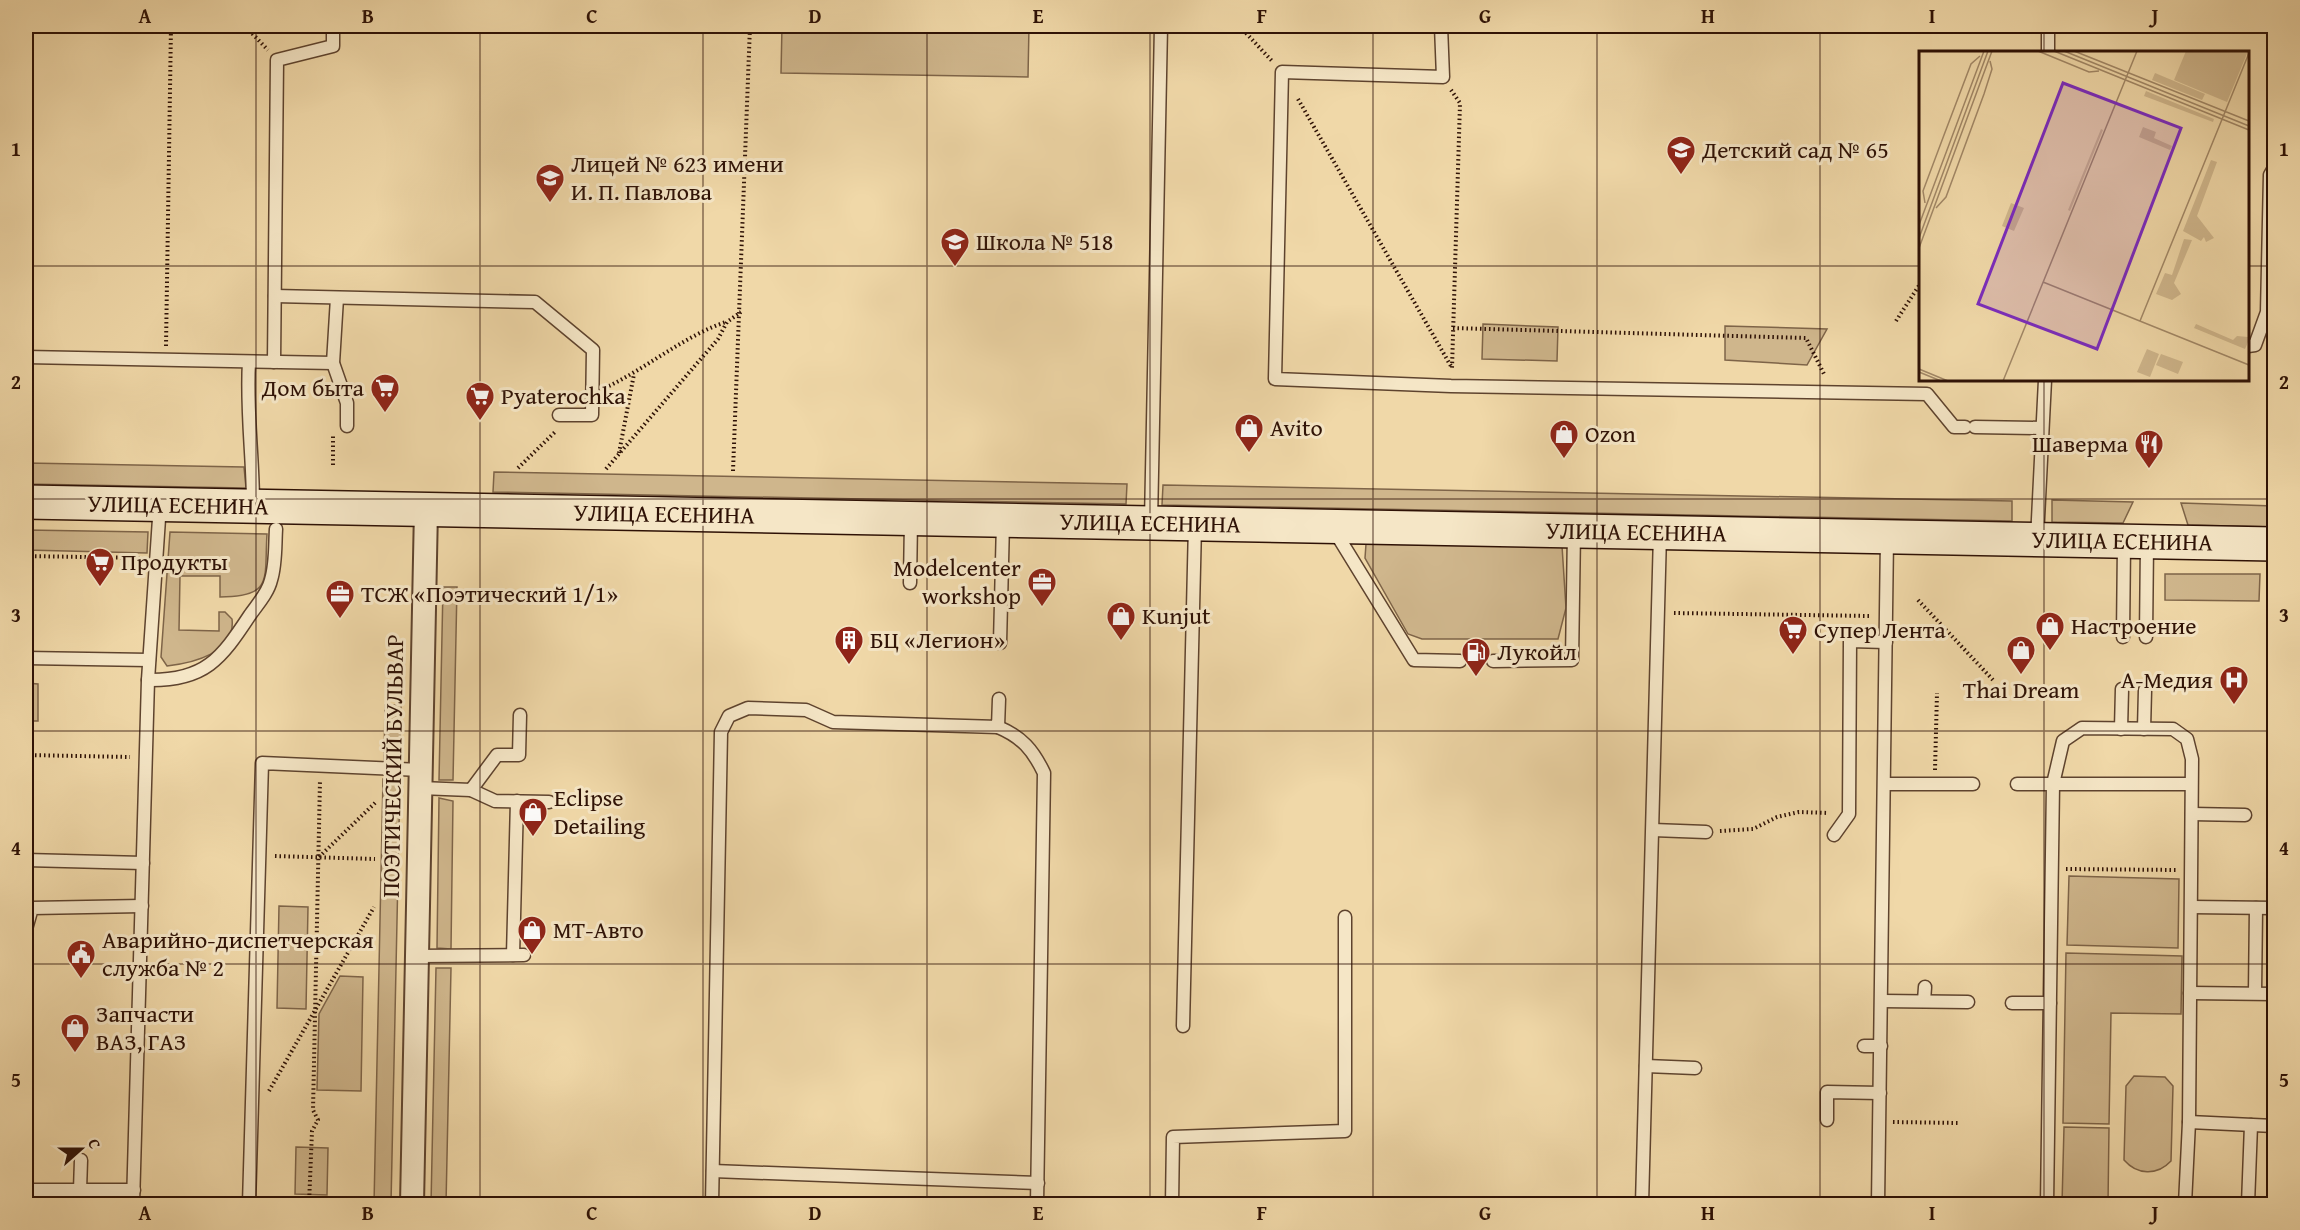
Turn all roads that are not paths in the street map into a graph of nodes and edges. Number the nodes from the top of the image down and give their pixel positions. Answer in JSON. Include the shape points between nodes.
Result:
{"nodes":[{"id":1,"x":333,"y":26,"type":"edge"},
{"id":2,"x":1161,"y":26,"type":"edge"},
{"id":3,"x":1441,"y":26,"type":"edge"},
{"id":4,"x":2048,"y":26,"type":"edge"},
{"id":5,"x":2048,"y":51,"type":"edge"},
{"id":6,"x":2274,"y":168,"type":"edge"},
{"id":7,"x":275,"y":296,"type":"junction"},
{"id":8,"x":337,"y":298,"type":"junction"},
{"id":9,"x":2249,"y":346,"type":"edge"},
{"id":10,"x":26,"y":357,"type":"edge"},
{"id":11,"x":249,"y":362,"type":"junction"},
{"id":12,"x":274,"y":362,"type":"junction"},
{"id":13,"x":333,"y":363,"type":"junction"},
{"id":14,"x":2045,"y":381,"type":"edge"},
{"id":15,"x":559,"y":415,"type":"dead end"},
{"id":16,"x":347,"y":426,"type":"road end"},
{"id":17,"x":2042,"y":428,"type":"junction"},
{"id":18,"x":26,"y":502,"type":"edge"},
{"id":19,"x":160,"y":504,"type":"junction"},
{"id":20,"x":253,"y":506,"type":"junction"},
{"id":21,"x":426,"y":509,"type":"junction"},
{"id":22,"x":910,"y":519,"type":"junction"},
{"id":23,"x":1003,"y":521,"type":"junction"},
{"id":24,"x":1151,"y":523,"type":"junction"},
{"id":25,"x":1195,"y":524,"type":"junction"},
{"id":26,"x":1332,"y":526,"type":"junction"},
{"id":27,"x":276,"y":529,"type":"dead end"},
{"id":28,"x":1574,"y":531,"type":"junction"},
{"id":29,"x":1660,"y":533,"type":"junction"},
{"id":30,"x":1887,"y":537,"type":"junction"},
{"id":31,"x":2037,"y":540,"type":"junction"},
{"id":32,"x":2136,"y":542,"type":"junction"},
{"id":33,"x":2274,"y":544,"type":"edge"},
{"id":34,"x":910,"y":583,"type":"dead end"},
{"id":35,"x":2123,"y":637,"type":"dead end"},
{"id":36,"x":2146,"y":637,"type":"dead end"},
{"id":37,"x":1886,"y":642,"type":"junction"},
{"id":38,"x":1000,"y":644,"type":"dead end"},
{"id":39,"x":26,"y":658,"type":"edge"},
{"id":40,"x":149,"y":660,"type":"junction"},
{"id":41,"x":1460,"y":661,"type":"dead end"},
{"id":42,"x":1493,"y":661,"type":"dead end"},
{"id":43,"x":148,"y":680,"type":"junction"},
{"id":44,"x":2122,"y":689,"type":"dead end"},
{"id":45,"x":2145,"y":690,"type":"dead end"},
{"id":46,"x":999,"y":699,"type":"dead end"},
{"id":47,"x":520,"y":715,"type":"dead end"},
{"id":48,"x":998,"y":727,"type":"junction"},
{"id":49,"x":2121,"y":729,"type":"junction"},
{"id":50,"x":2144,"y":729,"type":"junction"},
{"id":51,"x":420,"y":779,"type":"junction"},
{"id":52,"x":1885,"y":784,"type":"junction"},
{"id":53,"x":1973,"y":784,"type":"dead end"},
{"id":54,"x":2017,"y":784,"type":"dead end"},
{"id":55,"x":2053,"y":784,"type":"junction"},
{"id":56,"x":2191,"y":784,"type":"junction"},
{"id":57,"x":471,"y":790,"type":"junction"},
{"id":58,"x":517,"y":801,"type":"junction"},
{"id":59,"x":549,"y":802,"type":"dead end"},
{"id":60,"x":2192,"y":814,"type":"junction"},
{"id":61,"x":2246,"y":815,"type":"dead end"},
{"id":62,"x":1653,"y":830,"type":"junction"},
{"id":63,"x":1706,"y":832,"type":"road end"},
{"id":64,"x":1834,"y":835,"type":"dead end"},
{"id":65,"x":26,"y":860,"type":"edge"},
{"id":66,"x":143,"y":863,"type":"junction"},
{"id":67,"x":142,"y":906,"type":"junction"},
{"id":68,"x":2192,"y":907,"type":"junction"},
{"id":69,"x":2256,"y":908,"type":"junction"},
{"id":70,"x":2274,"y":908,"type":"edge"},
{"id":71,"x":1345,"y":917,"type":"dead end"},
{"id":72,"x":26,"y":929,"type":"edge"},
{"id":73,"x":417,"y":956,"type":"junction"},
{"id":74,"x":1925,"y":987,"type":"dead end"},
{"id":75,"x":2190,"y":993,"type":"junction"},
{"id":76,"x":2255,"y":993,"type":"junction"},
{"id":77,"x":2274,"y":994,"type":"edge"},
{"id":78,"x":1882,"y":1001,"type":"junction"},
{"id":79,"x":1924,"y":1001,"type":"junction"},
{"id":80,"x":1968,"y":1002,"type":"dead end"},
{"id":81,"x":2012,"y":1003,"type":"dead end"},
{"id":82,"x":2050,"y":1003,"type":"junction"},
{"id":83,"x":1183,"y":1026,"type":"dead end"},
{"id":84,"x":1864,"y":1046,"type":"dead end"},
{"id":85,"x":1881,"y":1046,"type":"junction"},
{"id":86,"x":1646,"y":1066,"type":"junction"},
{"id":87,"x":1695,"y":1068,"type":"dead end"},
{"id":88,"x":1880,"y":1093,"type":"junction"},
{"id":89,"x":1827,"y":1120,"type":"dead end"},
{"id":90,"x":2189,"y":1122,"type":"junction"},
{"id":91,"x":2251,"y":1125,"type":"junction"},
{"id":92,"x":2274,"y":1126,"type":"edge"},
{"id":93,"x":81,"y":1160,"type":"dead end"},
{"id":94,"x":713,"y":1171,"type":"junction"},
{"id":95,"x":1038,"y":1183,"type":"junction"},
{"id":96,"x":26,"y":1190,"type":"edge"},
{"id":97,"x":80,"y":1190,"type":"junction"},
{"id":98,"x":134,"y":1190,"type":"junction"},
{"id":99,"x":133,"y":1204,"type":"edge"},
{"id":100,"x":249,"y":1204,"type":"edge"},
{"id":101,"x":412,"y":1204,"type":"edge"},
{"id":102,"x":712,"y":1204,"type":"edge"},
{"id":103,"x":1037,"y":1204,"type":"edge"},
{"id":104,"x":1172,"y":1204,"type":"edge"},
{"id":105,"x":1642,"y":1204,"type":"edge"},
{"id":106,"x":1878,"y":1204,"type":"edge"},
{"id":107,"x":2047,"y":1204,"type":"edge"},
{"id":108,"x":2185,"y":1204,"type":"edge"},
{"id":109,"x":2248,"y":1204,"type":"edge"}],
"edges":[{"from":1,"to":7,"type":"lane","via":[[333,46],[277,60]]},
{"from":2,"to":24,"type":"lane"},
{"from":3,"to":17,"type":"lane","via":[[1443,76],[1282,72],[1275,379],[1927,394],[1954,427]]},
{"from":4,"to":5,"type":"lane"},
{"from":6,"to":9,"type":"lane","via":[[2270,175],[2267,312],[2255,345]]},
{"from":7,"to":8,"type":"lane"},
{"from":7,"to":12,"type":"lane"},
{"from":8,"to":13,"type":"lane"},
{"from":8,"to":15,"type":"lane","via":[[535,302],[593,350],[592,415]]},
{"from":10,"to":11,"type":"lane"},
{"from":11,"to":12,"type":"lane"},
{"from":11,"to":20,"type":"lane"},
{"from":12,"to":13,"type":"lane"},
{"from":13,"to":16,"type":"lane","via":[[347,403]]},
{"from":14,"to":17,"type":"lane"},
{"from":17,"to":31,"type":"lane"},
{"from":18,"to":19,"type":"street","name":"УЛИЦА ЕСЕНИНА"},
{"from":19,"to":20,"type":"street","name":"УЛИЦА ЕСЕНИНА"},
{"from":19,"to":40,"type":"lane"},
{"from":20,"to":21,"type":"street","name":"УЛИЦА ЕСЕНИНА"},
{"from":21,"to":22,"type":"street","name":"УЛИЦА ЕСЕНИНА"},
{"from":21,"to":51,"type":"street","name":"ПОЭТИЧЕСКИЙ БУЛЬВАР"},
{"from":22,"to":23,"type":"street","name":"УЛИЦА ЕСЕНИНА"},
{"from":22,"to":34,"type":"lane"},
{"from":23,"to":24,"type":"street","name":"УЛИЦА ЕСЕНИНА"},
{"from":23,"to":38,"type":"lane"},
{"from":24,"to":25,"type":"street","name":"УЛИЦА ЕСЕНИНА"},
{"from":25,"to":26,"type":"street","name":"УЛИЦА ЕСЕНИНА"},
{"from":25,"to":83,"type":"lane"},
{"from":26,"to":28,"type":"street","name":"УЛИЦА ЕСЕНИНА"},
{"from":26,"to":41,"type":"lane","via":[[1414,660]]},
{"from":27,"to":43,"type":"lane","via":[[271,580],[226,651],[201,670]]},
{"from":28,"to":29,"type":"street","name":"УЛИЦА ЕСЕНИНА"},
{"from":28,"to":42,"type":"lane","via":[[1572,660]]},
{"from":29,"to":30,"type":"street","name":"УЛИЦА ЕСЕНИНА"},
{"from":29,"to":62,"type":"lane"},
{"from":30,"to":31,"type":"street","name":"УЛИЦА ЕСЕНИНА"},
{"from":30,"to":37,"type":"lane"},
{"from":31,"to":32,"type":"street","name":"УЛИЦА ЕСЕНИНА"},
{"from":32,"to":33,"type":"street","name":"УЛИЦА ЕСЕНИНА"},
{"from":32,"to":35,"type":"lane"},
{"from":32,"to":36,"type":"lane"},
{"from":37,"to":52,"type":"lane"},
{"from":37,"to":64,"type":"lane","via":[[1850,642],[1849,814]]},
{"from":39,"to":40,"type":"lane"},
{"from":40,"to":43,"type":"lane"},
{"from":43,"to":66,"type":"lane"},
{"from":44,"to":49,"type":"lane"},
{"from":45,"to":50,"type":"lane"},
{"from":46,"to":48,"type":"lane"},
{"from":47,"to":57,"type":"lane","via":[[519,755],[497,755]]},
{"from":48,"to":94,"type":"lane","via":[[833,722],[806,710],[748,708],[729,716],[721,732]]},
{"from":48,"to":95,"type":"lane","via":[[1018,735],[1034,753],[1044,773]]},
{"from":49,"to":50,"type":"lane"},
{"from":49,"to":55,"type":"lane","via":[[2082,728],[2063,741]]},
{"from":50,"to":56,"type":"lane","via":[[2173,729],[2187,739],[2192,759]]},
{"from":51,"to":57,"type":"lane"},
{"from":51,"to":73,"type":"street","name":"ПОЭТИЧЕСКИЙ БУЛЬВАР"},
{"from":51,"to":100,"type":"lane","via":[[320,764],[262,763]]},
{"from":52,"to":53,"type":"lane"},
{"from":52,"to":78,"type":"lane"},
{"from":54,"to":55,"type":"lane"},
{"from":55,"to":56,"type":"lane"},
{"from":55,"to":82,"type":"lane"},
{"from":56,"to":60,"type":"lane"},
{"from":57,"to":58,"type":"lane","via":[[495,801]]},
{"from":58,"to":59,"type":"lane"},
{"from":58,"to":73,"type":"lane","via":[[522,838],[519,955]]},
{"from":60,"to":61,"type":"lane"},
{"from":60,"to":68,"type":"lane"},
{"from":62,"to":63,"type":"lane"},
{"from":62,"to":86,"type":"lane"},
{"from":65,"to":66,"type":"lane"},
{"from":66,"to":67,"type":"lane"},
{"from":67,"to":72,"type":"lane","via":[[32,908]]},
{"from":67,"to":98,"type":"lane"},
{"from":68,"to":69,"type":"lane"},
{"from":68,"to":75,"type":"lane"},
{"from":69,"to":70,"type":"lane"},
{"from":69,"to":76,"type":"lane"},
{"from":71,"to":104,"type":"lane","via":[[1345,1131],[1173,1137]]},
{"from":73,"to":101,"type":"street","name":"ПОЭТИЧЕСКИЙ БУЛЬВАР"},
{"from":74,"to":79,"type":"lane"},
{"from":75,"to":76,"type":"lane"},
{"from":75,"to":90,"type":"lane"},
{"from":76,"to":77,"type":"lane"},
{"from":78,"to":79,"type":"lane"},
{"from":78,"to":85,"type":"lane"},
{"from":79,"to":80,"type":"lane"},
{"from":81,"to":82,"type":"lane"},
{"from":82,"to":107,"type":"lane"},
{"from":84,"to":85,"type":"lane"},
{"from":85,"to":88,"type":"lane"},
{"from":86,"to":87,"type":"lane"},
{"from":86,"to":105,"type":"lane"},
{"from":88,"to":89,"type":"lane","via":[[1827,1092]]},
{"from":88,"to":106,"type":"lane"},
{"from":90,"to":91,"type":"lane"},
{"from":90,"to":108,"type":"lane"},
{"from":91,"to":92,"type":"lane"},
{"from":91,"to":109,"type":"lane"},
{"from":93,"to":97,"type":"lane"},
{"from":94,"to":95,"type":"lane"},
{"from":94,"to":102,"type":"lane"},
{"from":95,"to":103,"type":"lane"},
{"from":96,"to":97,"type":"lane"},
{"from":97,"to":98,"type":"lane"},
{"from":98,"to":99,"type":"lane"}]}
